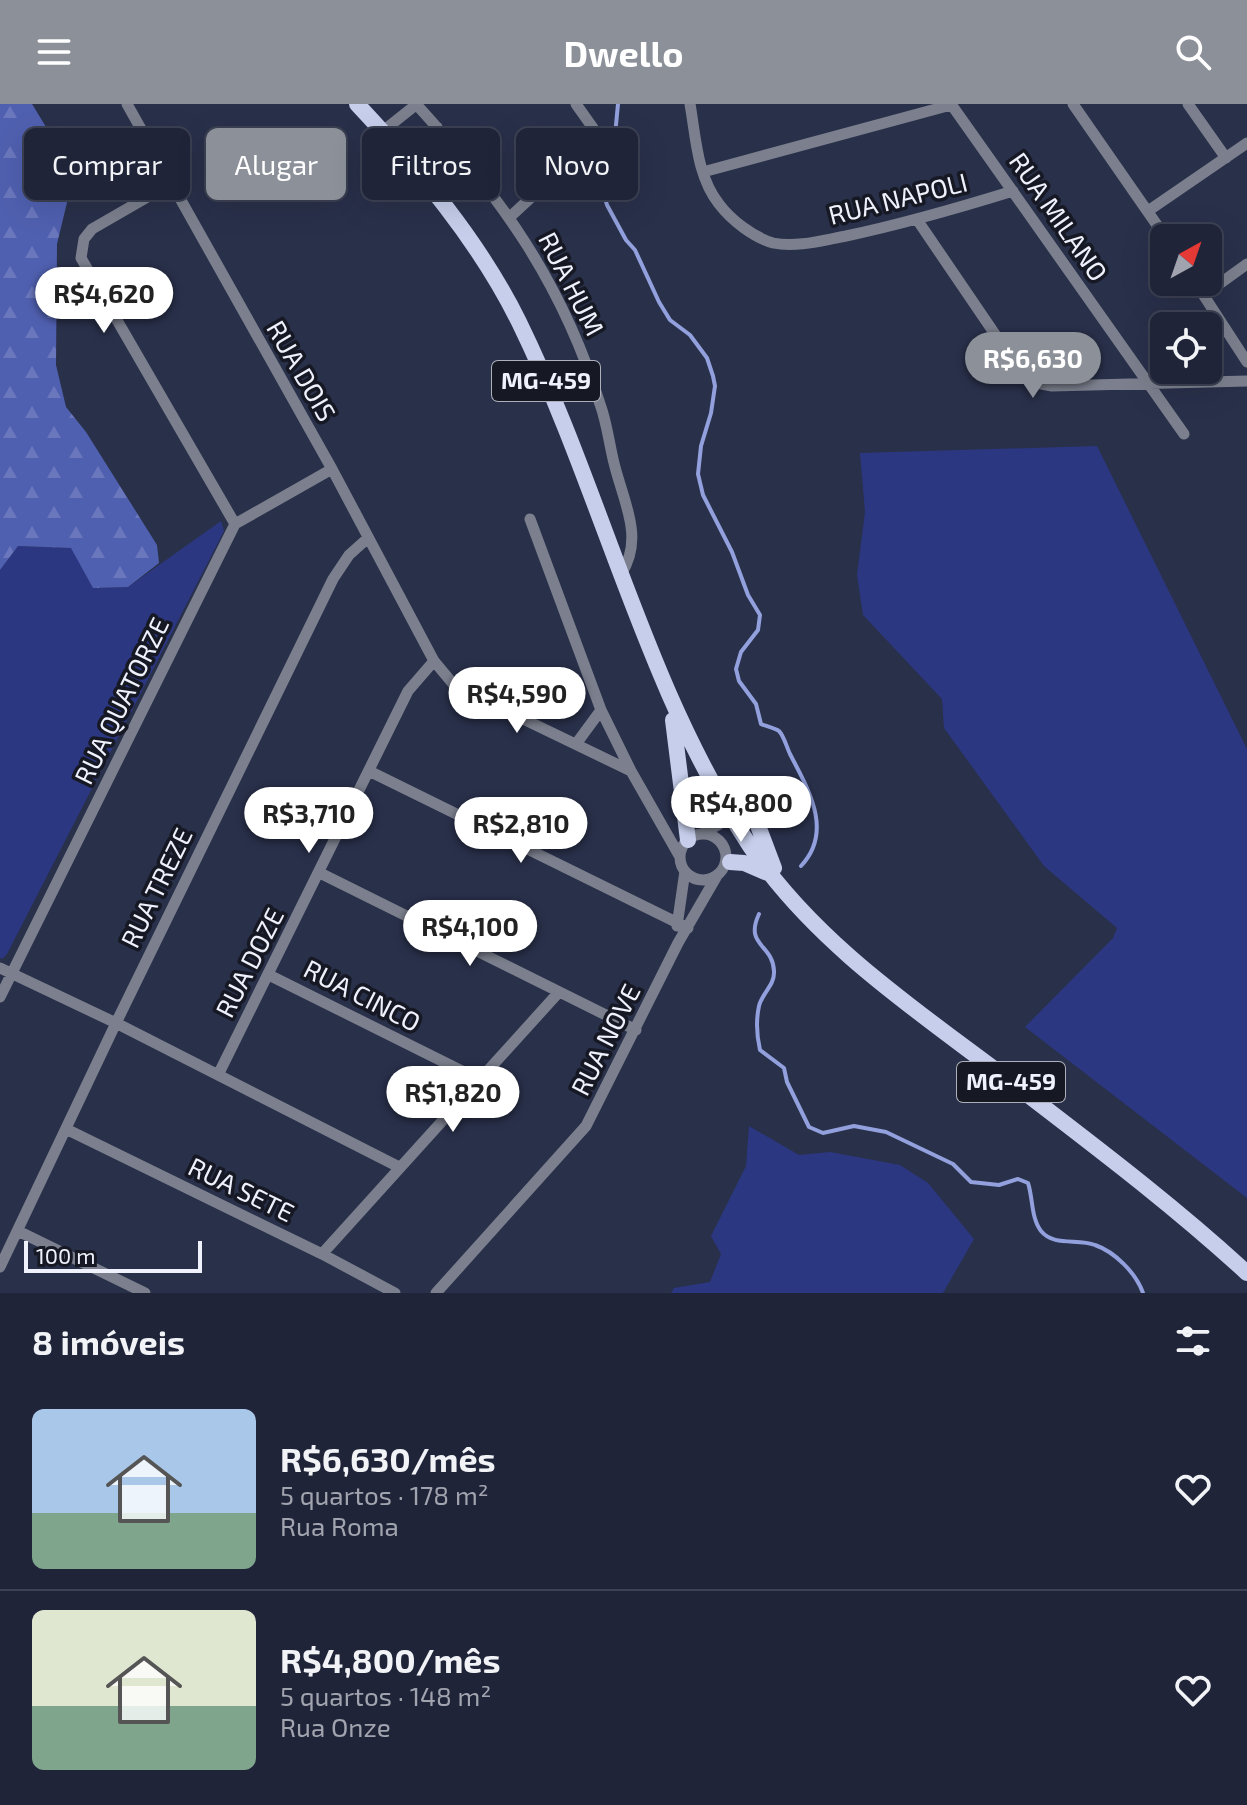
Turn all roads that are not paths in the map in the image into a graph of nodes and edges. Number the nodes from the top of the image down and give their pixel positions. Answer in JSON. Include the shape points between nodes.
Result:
{"nodes":[{"id":1,"x":127,"y":104,"type":"edge"},
{"id":2,"x":357,"y":104,"type":"edge"},
{"id":3,"x":416,"y":104,"type":"edge"},
{"id":4,"x":576,"y":104,"type":"edge"},
{"id":5,"x":690,"y":104,"type":"edge"},
{"id":6,"x":951,"y":104,"type":"edge"},
{"id":7,"x":1073,"y":104,"type":"edge"},
{"id":8,"x":1188,"y":104,"type":"edge"},
{"id":9,"x":437,"y":127,"type":"joint"},
{"id":10,"x":140,"y":128,"type":"edge"},
{"id":11,"x":380,"y":128,"type":"edge"},
{"id":12,"x":387,"y":128,"type":"edge"},
{"id":13,"x":1247,"y":143,"type":"edge"},
{"id":14,"x":1226,"y":158,"type":"junction"},
{"id":15,"x":703,"y":172,"type":"junction"},
{"id":16,"x":1013,"y":191,"type":"junction"},
{"id":17,"x":142,"y":200,"type":"edge"},
{"id":18,"x":179,"y":200,"type":"edge"},
{"id":19,"x":440,"y":200,"type":"edge"},
{"id":20,"x":1148,"y":211,"type":"junction"},
{"id":21,"x":510,"y":217,"type":"junction"},
{"id":22,"x":918,"y":221,"type":"junction"},
{"id":23,"x":1157,"y":224,"type":"edge"},
{"id":24,"x":1247,"y":264,"type":"edge"},
{"id":25,"x":1222,"y":282,"type":"edge"},
{"id":26,"x":1205,"y":296,"type":"edge"},
{"id":27,"x":1247,"y":362,"type":"edge"},
{"id":28,"x":1247,"y":381,"type":"edge"},
{"id":29,"x":1151,"y":385,"type":"junction"},
{"id":30,"x":1184,"y":434,"type":"dead end"},
{"id":31,"x":332,"y":469,"type":"junction"},
{"id":32,"x":530,"y":519,"type":"dead end"},
{"id":33,"x":235,"y":524,"type":"junction"},
{"id":34,"x":368,"y":538,"type":"junction"},
{"id":35,"x":621,"y":574,"type":"junction"},
{"id":36,"x":434,"y":661,"type":"junction"},
{"id":37,"x":668,"y":695,"type":"junction"},
{"id":38,"x":601,"y":710,"type":"junction"},
{"id":39,"x":576,"y":744,"type":"junction"},
{"id":40,"x":369,"y":771,"type":"junction"},
{"id":41,"x":631,"y":771,"type":"junction"},
{"id":42,"x":708,"y":777,"type":"junction"},
{"id":43,"x":724,"y":819,"type":"junction"},
{"id":44,"x":754,"y":819,"type":"junction"},
{"id":45,"x":694,"y":837,"type":"junction"},
{"id":46,"x":721,"y":843,"type":"junction"},
{"id":47,"x":747,"y":848,"type":"junction"},
{"id":48,"x":680,"y":857,"type":"junction"},
{"id":49,"x":724,"y":868,"type":"junction"},
{"id":50,"x":685,"y":871,"type":"junction"},
{"id":51,"x":320,"y":873,"type":"junction"},
{"id":52,"x":776,"y":879,"type":"junction"},
{"id":53,"x":676,"y":922,"type":"junction"},
{"id":54,"x":688,"y":928,"type":"junction"},
{"id":55,"x":678,"y":943,"type":"junction"},
{"id":56,"x":6,"y":971,"type":"edge"},
{"id":57,"x":269,"y":975,"type":"junction"},
{"id":58,"x":559,"y":992,"type":"junction"},
{"id":59,"x":0,"y":997,"type":"edge"},
{"id":60,"x":116,"y":1023,"type":"junction"},
{"id":61,"x":636,"y":1030,"type":"junction"},
{"id":62,"x":218,"y":1075,"type":"junction"},
{"id":63,"x":478,"y":1079,"type":"junction"},
{"id":64,"x":66,"y":1129,"type":"junction"},
{"id":65,"x":399,"y":1167,"type":"junction"},
{"id":66,"x":18,"y":1231,"type":"junction"},
{"id":67,"x":322,"y":1254,"type":"junction"},
{"id":68,"x":0,"y":1267,"type":"edge"},
{"id":69,"x":1247,"y":1273,"type":"edge"},
{"id":70,"x":145,"y":1293,"type":"edge"},
{"id":71,"x":395,"y":1293,"type":"edge"},
{"id":72,"x":436,"y":1293,"type":"edge"}],
"edges":[{"from":1,"to":10,"type":"street","name":"RUA DOIS"},
{"from":2,"to":11,"type":"main road","number":"MG-459"},
{"from":3,"to":9,"type":"street","name":"RUA HUM"},
{"from":3,"to":12,"type":"street"},
{"from":4,"to":21,"type":"street","via":[[593,128],[592,141]]},
{"from":5,"to":15,"type":"street","name":"RUA NAPOLI"},
{"from":6,"to":15,"type":"street"},
{"from":6,"to":16,"type":"street","name":"RUA MILANO"},
{"from":7,"to":20,"type":"street"},
{"from":8,"to":14,"type":"street"},
{"from":9,"to":21,"type":"street","name":"RUA HUM"},
{"from":13,"to":14,"type":"street"},
{"from":14,"to":20,"type":"street"},
{"from":15,"to":22,"type":"street","name":"RUA NAPOLI","via":[[732,218],[773,243],[813,243]]},
{"from":16,"to":22,"type":"street","name":"RUA NAPOLI"},
{"from":16,"to":29,"type":"street","name":"RUA MILANO"},
{"from":17,"to":33,"type":"street","via":[[92,229],[81,258]]},
{"from":18,"to":31,"type":"street","name":"RUA DOIS"},
{"from":19,"to":35,"type":"main road","number":"MG-459","via":[[517,319]]},
{"from":20,"to":23,"type":"street"},
{"from":21,"to":35,"type":"street","name":"RUA HUM","via":[[567,316],[606,421],[631,522],[632,554]]},
{"from":22,"to":29,"type":"street","via":[[1027,378],[1052,386]]},
{"from":24,"to":25,"type":"street"},
{"from":26,"to":27,"type":"street"},
{"from":28,"to":29,"type":"street"},
{"from":29,"to":30,"type":"street","name":"RUA MILANO"},
{"from":31,"to":33,"type":"street"},
{"from":31,"to":34,"type":"street","name":"RUA DOIS"},
{"from":32,"to":38,"type":"street"},
{"from":33,"to":56,"type":"street","name":"RUA QUATORZE"},
{"from":34,"to":36,"type":"street","name":"RUA DOIS"},
{"from":34,"to":60,"type":"street","name":"RUA TREZE","via":[[333,579]]},
{"from":35,"to":37,"type":"main road","number":"MG-459"},
{"from":36,"to":39,"type":"street","name":"RUA DOIS","via":[[454,685]]},
{"from":36,"to":40,"type":"street","name":"RUA DOZE","via":[[408,691]]},
{"from":37,"to":42,"type":"main road","number":"MG-459"},
{"from":37,"to":45,"type":"main road"},
{"from":38,"to":39,"type":"street"},
{"from":38,"to":41,"type":"street"},
{"from":39,"to":41,"type":"street","name":"RUA DOIS"},
{"from":40,"to":51,"type":"street","name":"RUA DOZE"},
{"from":40,"to":53,"type":"street"},
{"from":41,"to":48,"type":"street"},
{"from":42,"to":43,"type":"main road","number":"MG-459"},
{"from":42,"to":44,"type":"main road"},
{"from":43,"to":44,"type":"street","via":[[743,811]]},
{"from":43,"to":45,"type":"street"},
{"from":43,"to":46,"type":"street"},
{"from":43,"to":47,"type":"main road","number":"MG-459"},
{"from":44,"to":47,"type":"street","via":[[758,836]]},
{"from":44,"to":52,"type":"main road"},
{"from":45,"to":46,"type":"street","via":[[712,836]]},
{"from":45,"to":48,"type":"street"},
{"from":46,"to":47,"type":"street","via":[[731,850]]},
{"from":46,"to":49,"type":"street"},
{"from":47,"to":49,"type":"street","name":"RUA NOVE"},
{"from":47,"to":52,"type":"main road","number":"MG-459"},
{"from":48,"to":50,"type":"street"},
{"from":49,"to":50,"type":"street","via":[[701,880]]},
{"from":49,"to":52,"type":"main road","via":[[750,865]]},
{"from":49,"to":54,"type":"street","name":"RUA NOVE"},
{"from":50,"to":53,"type":"street"},
{"from":51,"to":57,"type":"street","name":"RUA DOZE"},
{"from":51,"to":58,"type":"street"},
{"from":52,"to":69,"type":"main road","number":"MG-459","via":[[862,966],[1148,1188]]},
{"from":53,"to":54,"type":"street"},
{"from":53,"to":55,"type":"street"},
{"from":54,"to":55,"type":"street","name":"RUA NOVE"},
{"from":55,"to":61,"type":"street","name":"RUA NOVE"},
{"from":56,"to":59,"type":"street","name":"RUA QUATORZE"},
{"from":56,"to":60,"type":"street"},
{"from":57,"to":62,"type":"street","name":"RUA DOZE"},
{"from":57,"to":63,"type":"street","name":"RUA CINCO"},
{"from":58,"to":61,"type":"street"},
{"from":58,"to":63,"type":"street"},
{"from":60,"to":62,"type":"street"},
{"from":60,"to":64,"type":"street","name":"RUA TREZE"},
{"from":61,"to":72,"type":"street","name":"RUA NOVE","via":[[586,1126]]},
{"from":62,"to":65,"type":"street"},
{"from":63,"to":65,"type":"street"},
{"from":64,"to":66,"type":"street","name":"RUA TREZE"},
{"from":64,"to":67,"type":"street","name":"RUA SETE"},
{"from":65,"to":67,"type":"street"},
{"from":66,"to":68,"type":"street","name":"RUA TREZE"},
{"from":66,"to":70,"type":"street"},
{"from":67,"to":71,"type":"street","name":"RUA SETE"}]}
